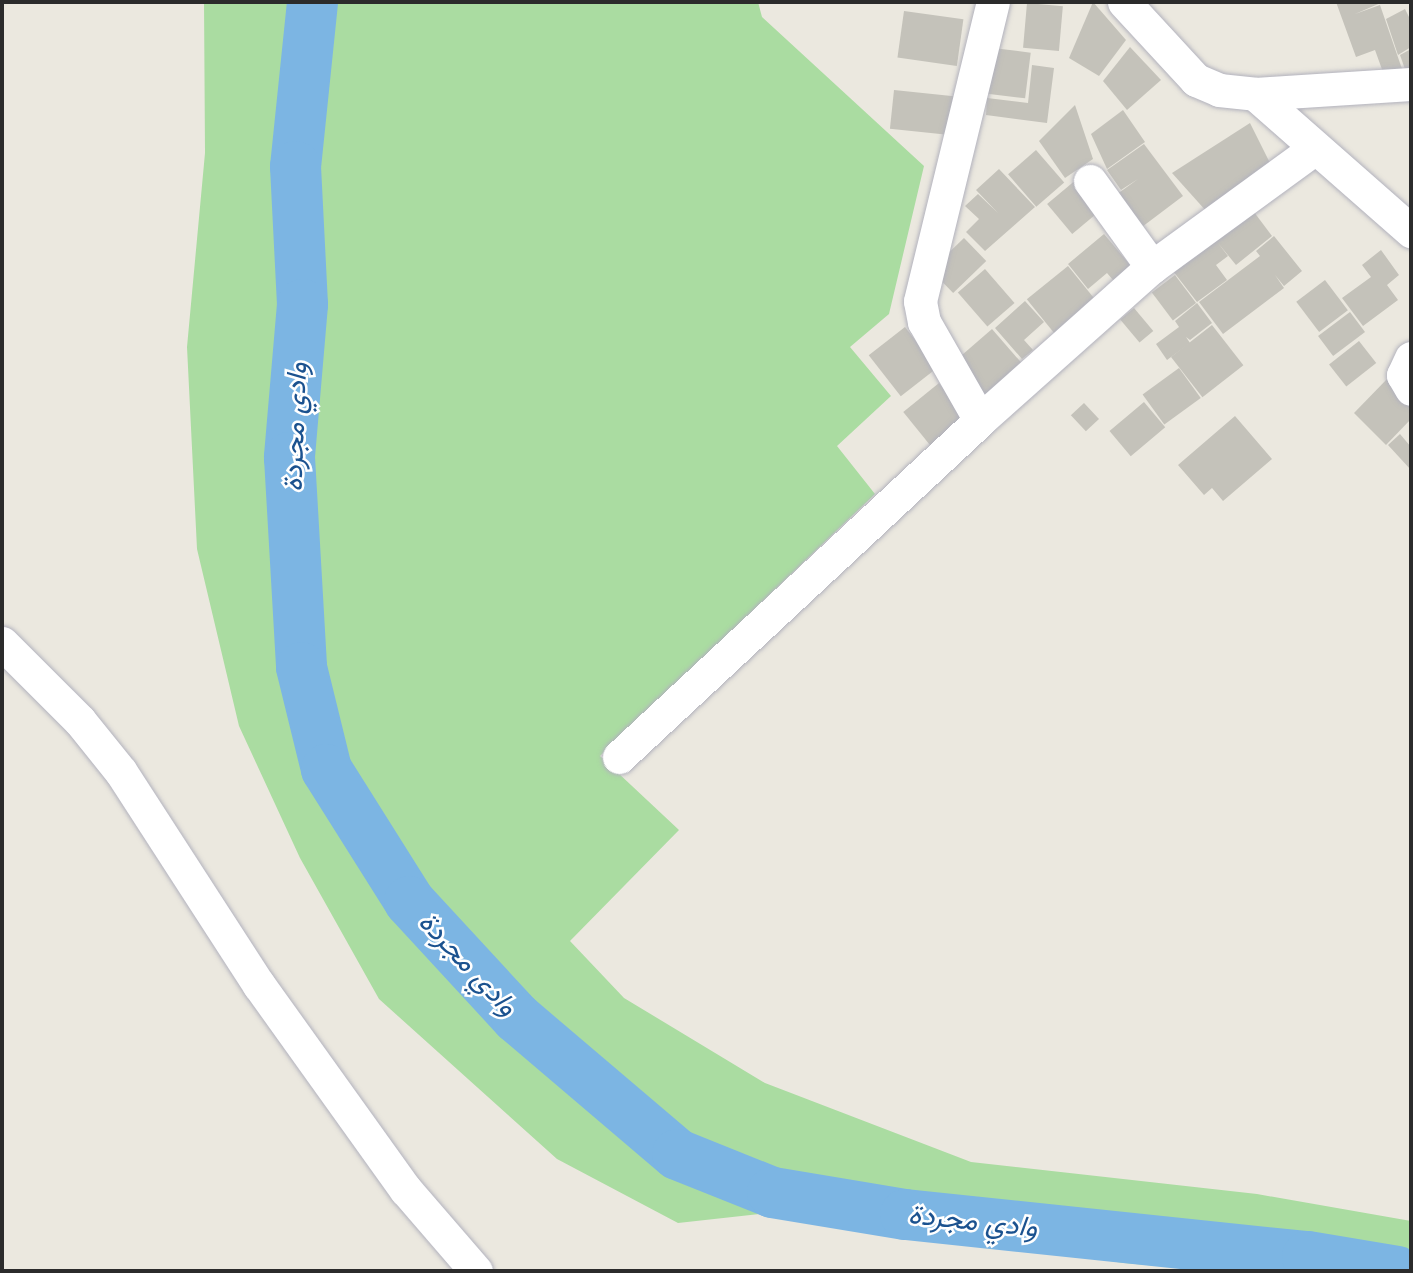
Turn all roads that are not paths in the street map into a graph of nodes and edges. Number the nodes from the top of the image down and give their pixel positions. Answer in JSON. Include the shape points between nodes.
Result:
{"nodes":[{"id":1,"x":993,"y":2,"type":"edge"},
{"id":2,"x":1124,"y":2,"type":"edge"},
{"id":3,"x":1411,"y":84,"type":"edge"},
{"id":4,"x":1255,"y":94,"type":"junction"},
{"id":5,"x":1315,"y":148,"type":"junction"},
{"id":6,"x":1090,"y":181,"type":"dead end"},
{"id":7,"x":1411,"y":231,"type":"edge"},
{"id":8,"x":1152,"y":267,"type":"junction"},
{"id":9,"x":1411,"y":358,"type":"edge"},
{"id":10,"x":1411,"y":389,"type":"edge"},
{"id":11,"x":980,"y":420,"type":"junction"},
{"id":12,"x":2,"y":643,"type":"edge"},
{"id":13,"x":619,"y":757,"type":"dead end"},
{"id":14,"x":476,"y":1271,"type":"edge"}],
"edges":[{"from":1,"to":11,"type":"street","via":[[920,301],[924,322]]},
{"from":2,"to":4,"type":"street","via":[[1196,80],[1219,90]]},
{"from":3,"to":4,"type":"street"},
{"from":4,"to":5,"type":"street"},
{"from":5,"to":7,"type":"street"},
{"from":5,"to":8,"type":"street"},
{"from":6,"to":8,"type":"street"},
{"from":8,"to":11,"type":"street"},
{"from":9,"to":10,"type":"street","via":[[1403,375]]},
{"from":11,"to":13,"type":"street"},
{"from":12,"to":14,"type":"street","via":[[80,721],[121,772],[267,997],[406,1190]]}]}
